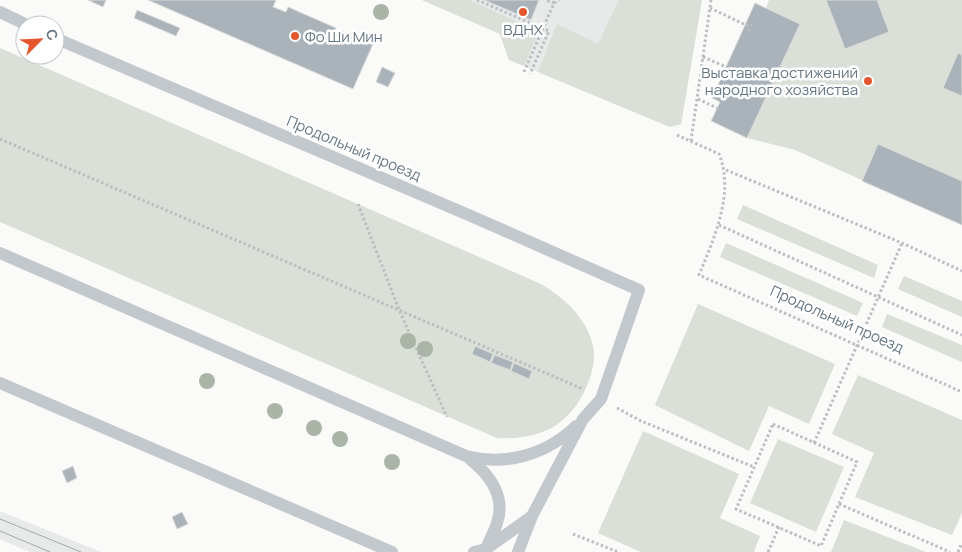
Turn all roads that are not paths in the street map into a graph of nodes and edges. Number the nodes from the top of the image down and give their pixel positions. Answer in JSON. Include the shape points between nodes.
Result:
{"nodes":[{"id":1,"x":1,"y":13,"type":"edge"},
{"id":2,"x":15,"y":19,"type":"edge"},
{"id":3,"x":65,"y":42,"type":"edge"},
{"id":4,"x":0,"y":253,"type":"edge"},
{"id":5,"x":0,"y":383,"type":"edge"},
{"id":6,"x":583,"y":419,"type":"junction"},
{"id":7,"x":466,"y":456,"type":"junction"},
{"id":8,"x":532,"y":516,"type":"junction"},
{"id":9,"x":482,"y":551,"type":"edge"},
{"id":10,"x":392,"y":552,"type":"edge"},
{"id":11,"x":518,"y":552,"type":"edge"}],
"edges":[{"from":1,"to":2,"type":"lane"},
{"from":3,"to":6,"type":"lane","name":"Продольный проезд","via":[[639,290],[601,399]]},
{"from":4,"to":7,"type":"lane"},
{"from":5,"to":10,"type":"lane"},
{"from":6,"to":7,"type":"lane","via":[[563,439],[538,452],[503,460]]},
{"from":6,"to":8,"type":"lane"},
{"from":7,"to":9,"type":"lane","via":[[495,484],[499,503],[498,522]]},
{"from":8,"to":9,"type":"lane"},
{"from":8,"to":11,"type":"lane"}]}
